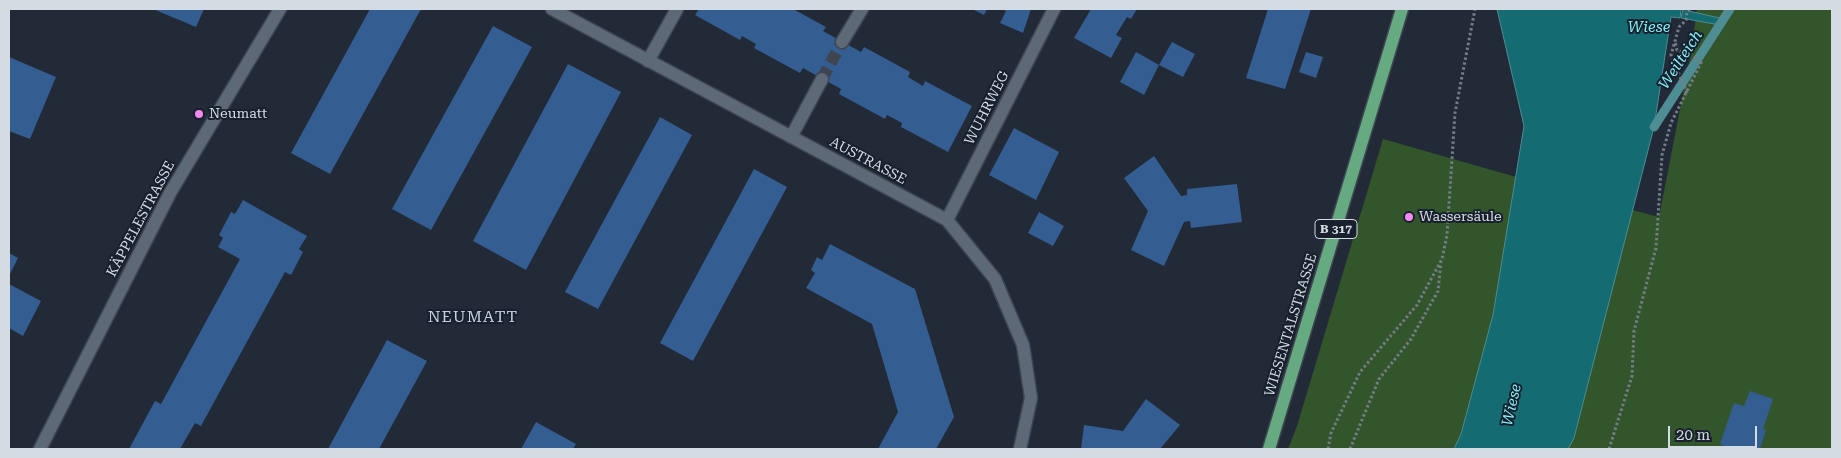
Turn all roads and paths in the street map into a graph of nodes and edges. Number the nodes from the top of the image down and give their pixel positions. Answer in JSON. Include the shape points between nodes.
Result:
{"nodes":[{"id":1,"x":280,"y":9,"type":"edge"},
{"id":2,"x":552,"y":9,"type":"edge"},
{"id":3,"x":677,"y":9,"type":"edge"},
{"id":4,"x":862,"y":9,"type":"edge"},
{"id":5,"x":1054,"y":9,"type":"edge"},
{"id":6,"x":1402,"y":9,"type":"edge"},
{"id":7,"x":1475,"y":9,"type":"edge"},
{"id":8,"x":1691,"y":9,"type":"edge"},
{"id":9,"x":1675,"y":41,"type":"junction"},
{"id":10,"x":842,"y":42,"type":"tunnel mouth"},
{"id":11,"x":648,"y":61,"type":"junction"},
{"id":12,"x":822,"y":79,"type":"tunnel mouth"},
{"id":13,"x":1687,"y":93,"type":"junction"},
{"id":14,"x":791,"y":137,"type":"junction"},
{"id":15,"x":947,"y":220,"type":"junction"},
{"id":16,"x":1442,"y":259,"type":"junction"},
{"id":17,"x":40,"y":449,"type":"edge"},
{"id":18,"x":1020,"y":449,"type":"edge"},
{"id":19,"x":1269,"y":449,"type":"edge"},
{"id":20,"x":1328,"y":449,"type":"edge"},
{"id":21,"x":1350,"y":449,"type":"edge"},
{"id":22,"x":1609,"y":449,"type":"edge"}],
"edges":[{"from":1,"to":17,"type":"street","name":"KÄPPELESTRASSE","via":[[170,193]]},
{"from":2,"to":11,"type":"street","name":"AUSTRASSE"},
{"from":3,"to":11,"type":"street"},
{"from":4,"to":10,"type":"street"},
{"from":5,"to":15,"type":"street","name":"WUHRWEG"},
{"from":6,"to":19,"type":"main road","name":"WIESENTALSTRASSE","number":"B 317"},
{"from":7,"to":16,"type":"path","via":[[1455,113],[1447,236]]},
{"from":8,"to":9,"type":"path","via":[[1687,11]]},
{"from":9,"to":13,"type":"path","via":[[1671,55]]},
{"from":9,"to":13,"type":"path","via":[[1677,50],[1702,61]]},
{"from":11,"to":14,"type":"street","name":"AUSTRASSE"},
{"from":12,"to":14,"type":"street"},
{"from":13,"to":22,"type":"path","via":[[1671,123],[1662,155],[1656,248],[1634,331],[1632,376]]},
{"from":14,"to":15,"type":"street","name":"AUSTRASSE"},
{"from":15,"to":18,"type":"street","name":"AUSTRASSE","via":[[995,279],[1023,345],[1031,398]]},
{"from":16,"to":20,"type":"path","via":[[1417,305],[1360,372],[1331,433]]},
{"from":16,"to":21,"type":"path","via":[[1438,291],[1411,339],[1379,379]]}]}
